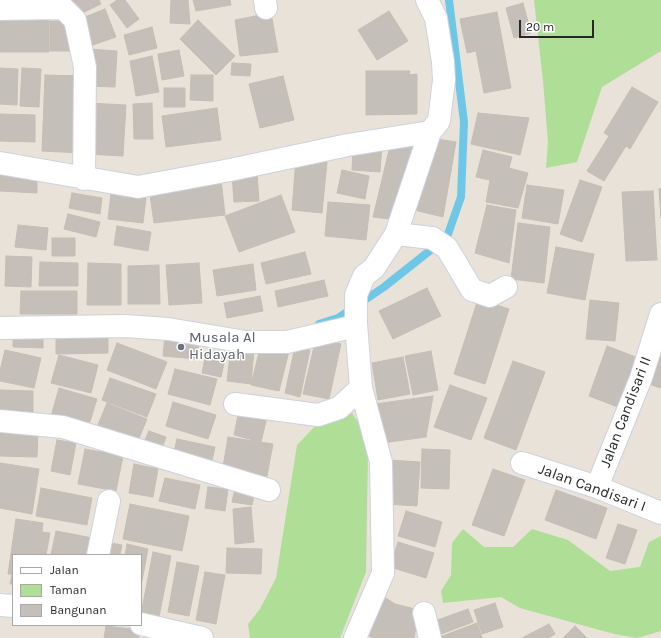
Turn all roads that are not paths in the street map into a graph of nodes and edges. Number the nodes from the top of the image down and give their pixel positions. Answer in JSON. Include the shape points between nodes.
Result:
{"nodes":[{"id":1,"x":427,"y":0,"type":"edge"},
{"id":2,"x":0,"y":9,"type":"edge"},
{"id":3,"x":430,"y":132,"type":"junction"},
{"id":4,"x":0,"y":163,"type":"edge"},
{"id":5,"x":84,"y":179,"type":"junction"},
{"id":6,"x":396,"y":234,"type":"junction"},
{"id":7,"x":506,"y":287,"type":"dead end"},
{"id":8,"x":661,"y":314,"type":"edge"},
{"id":9,"x":356,"y":324,"type":"junction"},
{"id":10,"x":0,"y":328,"type":"edge"},
{"id":11,"x":361,"y":388,"type":"junction"},
{"id":12,"x":235,"y":404,"type":"dead end"},
{"id":13,"x":0,"y":421,"type":"edge"},
{"id":14,"x":522,"y":463,"type":"dead end"},
{"id":15,"x":597,"y":487,"type":"junction"},
{"id":16,"x":269,"y":490,"type":"dead end"},
{"id":17,"x":109,"y":501,"type":"dead end"},
{"id":18,"x":661,"y":513,"type":"edge"},
{"id":19,"x":98,"y":554,"type":"edge"},
{"id":20,"x":0,"y":605,"type":"edge"},
{"id":21,"x":12,"y":606,"type":"edge"},
{"id":22,"x":424,"y":613,"type":"dead end"},
{"id":23,"x":142,"y":624,"type":"edge"},
{"id":24,"x":176,"y":635,"type":"edge"},
{"id":25,"x":202,"y":638,"type":"edge"},
{"id":26,"x":355,"y":638,"type":"edge"},
{"id":27,"x":430,"y":638,"type":"edge"}],
"edges":[{"from":1,"to":3,"type":"street","via":[[436,18],[444,74],[439,120]]},
{"from":2,"to":5,"type":"street","via":[[63,8],[75,20],[86,67]]},
{"from":3,"to":5,"type":"street","via":[[348,145],[138,187]]},
{"from":3,"to":6,"type":"street"},
{"from":4,"to":5,"type":"street"},
{"from":6,"to":7,"type":"street","via":[[440,243],[472,290],[490,296]]},
{"from":6,"to":9,"type":"street","via":[[360,286]]},
{"from":8,"to":15,"type":"street","name":"Jalan Candisari II","via":[[641,378]]},
{"from":9,"to":10,"type":"street","via":[[287,342],[246,342],[125,326]]},
{"from":9,"to":11,"type":"street"},
{"from":11,"to":12,"type":"street","via":[[339,408],[318,415]]},
{"from":11,"to":26,"type":"street","via":[[381,462],[383,573]]},
{"from":13,"to":16,"type":"street","via":[[63,428]]},
{"from":14,"to":15,"type":"street","name":"Jalan Candisari I"},
{"from":15,"to":18,"type":"street","name":"Jalan Candisari I"},
{"from":17,"to":19,"type":"street"},
{"from":20,"to":21,"type":"street"},
{"from":22,"to":27,"type":"street"},
{"from":23,"to":24,"type":"street"},
{"from":24,"to":25,"type":"street"}]}
